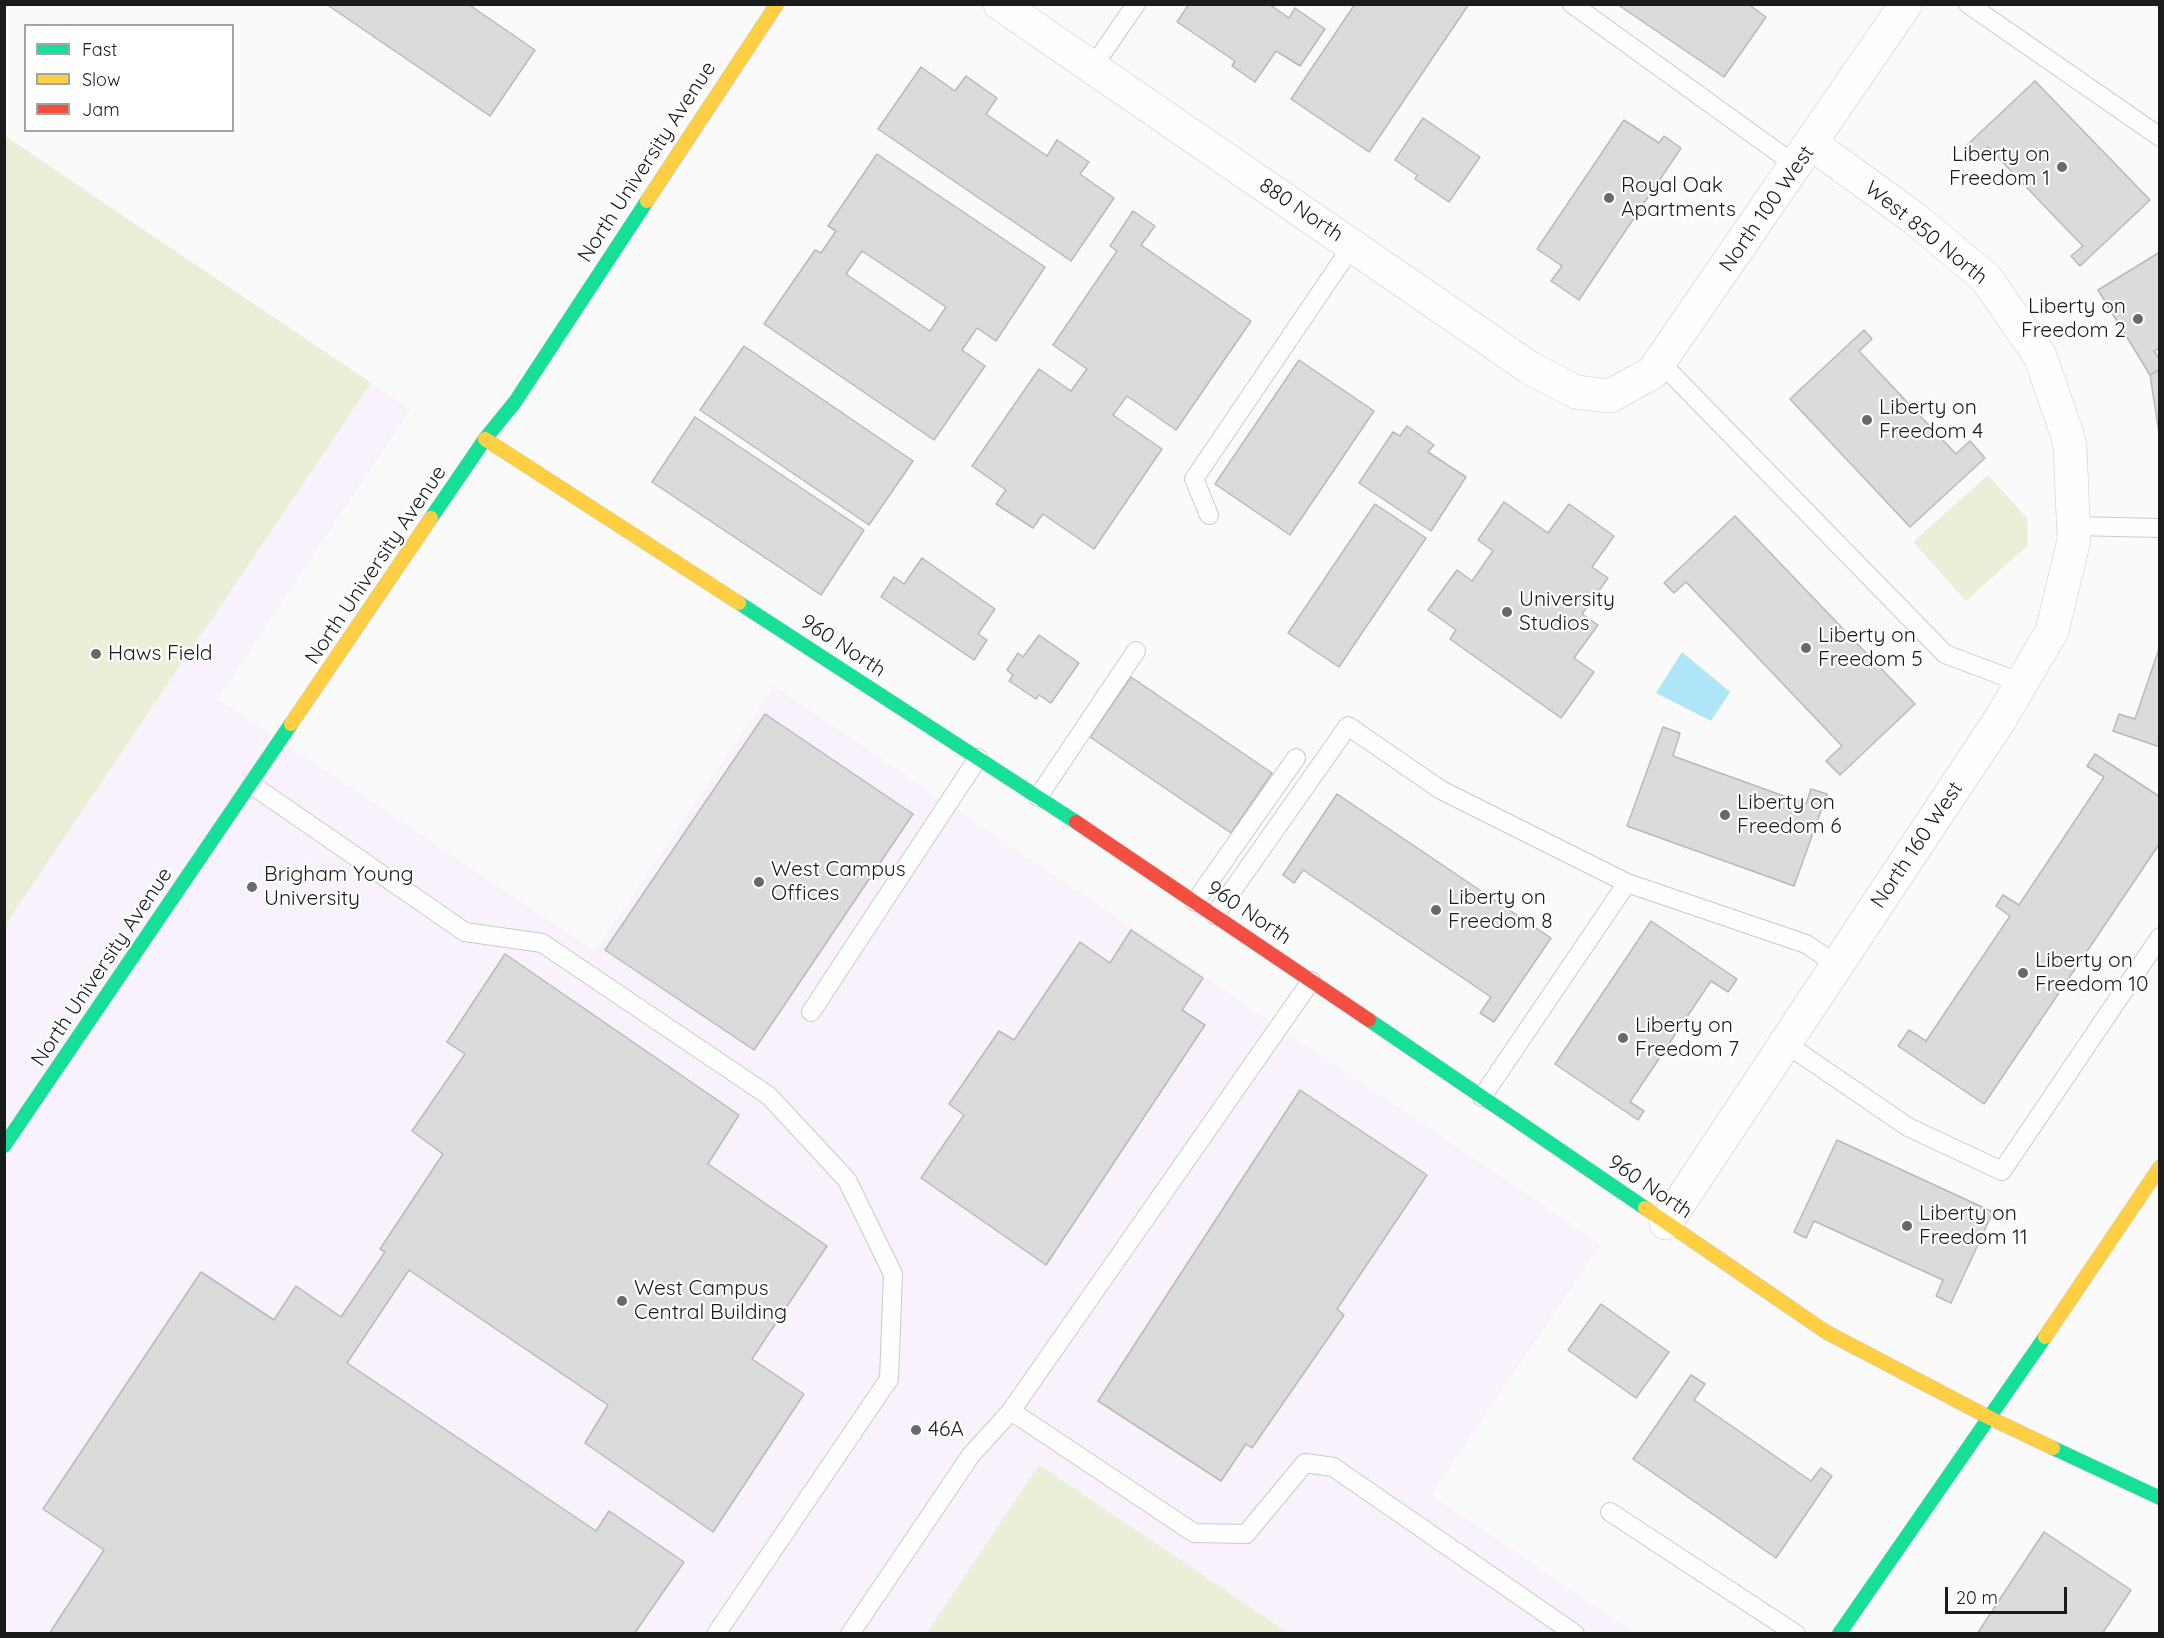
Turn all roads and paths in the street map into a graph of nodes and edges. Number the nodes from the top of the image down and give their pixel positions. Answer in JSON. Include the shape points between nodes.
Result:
{"nodes":[{"id":1,"x":777,"y":4,"type":"edge"},
{"id":2,"x":1000,"y":4,"type":"edge"},
{"id":3,"x":1136,"y":4,"type":"edge"},
{"id":4,"x":1572,"y":4,"type":"edge"},
{"id":5,"x":1906,"y":4,"type":"edge"},
{"id":6,"x":1968,"y":4,"type":"edge"},
{"id":7,"x":1092,"y":68,"type":"junction"},
{"id":8,"x":2160,"y":137,"type":"edge"},
{"id":9,"x":1804,"y":155,"type":"junction"},
{"id":10,"x":1352,"y":246,"type":"junction"},
{"id":11,"x":1660,"y":362,"type":"junction"},
{"id":12,"x":1610,"y":396,"type":"joint"},
{"id":13,"x":2067,"y":434,"type":"joint"},
{"id":14,"x":485,"y":439,"type":"junction"},
{"id":15,"x":1209,"y":515,"type":"dead end"},
{"id":16,"x":2074,"y":526,"type":"junction"},
{"id":17,"x":2160,"y":528,"type":"edge"},
{"id":18,"x":1136,"y":651,"type":"dead end"},
{"id":19,"x":2022,"y":683,"type":"junction"},
{"id":20,"x":978,"y":758,"type":"junction"},
{"id":21,"x":1296,"y":758,"type":"dead end"},
{"id":22,"x":252,"y":785,"type":"junction"},
{"id":23,"x":1038,"y":797,"type":"junction"},
{"id":24,"x":1627,"y":883,"type":"junction"},
{"id":25,"x":1195,"y":902,"type":"junction"},
{"id":26,"x":1215,"y":915,"type":"junction"},
{"id":27,"x":2160,"y":937,"type":"edge"},
{"id":28,"x":1837,"y":965,"type":"junction"},
{"id":29,"x":1311,"y":981,"type":"junction"},
{"id":30,"x":811,"y":1012,"type":"dead end"},
{"id":31,"x":1785,"y":1043,"type":"junction"},
{"id":32,"x":1482,"y":1097,"type":"junction"},
{"id":33,"x":4,"y":1146,"type":"edge"},
{"id":34,"x":2160,"y":1167,"type":"edge"},
{"id":35,"x":1666,"y":1223,"type":"junction"},
{"id":36,"x":1011,"y":1411,"type":"junction"},
{"id":37,"x":1990,"y":1418,"type":"junction"},
{"id":38,"x":2160,"y":1498,"type":"edge"},
{"id":39,"x":1610,"y":1512,"type":"dead end"},
{"id":40,"x":716,"y":1634,"type":"edge"},
{"id":41,"x":850,"y":1634,"type":"edge"},
{"id":42,"x":1575,"y":1634,"type":"edge"},
{"id":43,"x":1796,"y":1634,"type":"edge"},
{"id":44,"x":1839,"y":1634,"type":"edge"}],
"edges":[{"from":1,"to":14,"type":"main road","name":"North University Avenue","via":[[515,402]]},
{"from":2,"to":7,"type":"street","name":"880 North"},
{"from":3,"to":7,"type":"lane"},
{"from":4,"to":9,"type":"lane"},
{"from":5,"to":9,"type":"street","name":"North 100 West"},
{"from":6,"to":8,"type":"lane"},
{"from":7,"to":10,"type":"street","name":"880 North"},
{"from":9,"to":11,"type":"street","name":"North 100 West"},
{"from":9,"to":13,"type":"street","name":"West 850 North","via":[[1914,218],[1986,278],[2040,356]]},
{"from":10,"to":12,"type":"street","name":"880 North","via":[[1530,368],[1576,392]]},
{"from":10,"to":15,"type":"lane","via":[[1194,479]]},
{"from":11,"to":12,"type":"street","name":"North 100 West","via":[[1653,373]]},
{"from":11,"to":19,"type":"lane","via":[[1945,654]]},
{"from":13,"to":16,"type":"street","name":"North 160 West"},
{"from":14,"to":20,"type":"main road","name":"960 North"},
{"from":14,"to":22,"type":"main road","name":"North University Avenue"},
{"from":16,"to":17,"type":"lane"},
{"from":16,"to":19,"type":"street","name":"North 160 West","via":[[2052,632]]},
{"from":18,"to":23,"type":"lane"},
{"from":19,"to":28,"type":"street","name":"North 160 West"},
{"from":20,"to":23,"type":"main road","name":"960 North"},
{"from":20,"to":30,"type":"lane"},
{"from":21,"to":25,"type":"lane"},
{"from":22,"to":33,"type":"main road","name":"North University Avenue"},
{"from":22,"to":40,"type":"lane","via":[[465,932],[542,943],[769,1096],[848,1180],[893,1274],[890,1379]]},
{"from":23,"to":25,"type":"main road","name":"960 North"},
{"from":24,"to":26,"type":"lane","via":[[1441,790],[1348,726]]},
{"from":24,"to":28,"type":"lane","via":[[1806,944]]},
{"from":24,"to":32,"type":"lane"},
{"from":25,"to":26,"type":"main road","name":"960 North"},
{"from":26,"to":29,"type":"main road","name":"960 North"},
{"from":27,"to":31,"type":"lane","via":[[2002,1171],[1908,1127]]},
{"from":28,"to":31,"type":"street","name":"North 160 West"},
{"from":29,"to":32,"type":"main road","name":"960 North"},
{"from":29,"to":36,"type":"lane"},
{"from":31,"to":35,"type":"street","name":"North 160 West"},
{"from":32,"to":35,"type":"main road","name":"960 North"},
{"from":34,"to":37,"type":"main road"},
{"from":35,"to":37,"type":"main road","name":"960 North","via":[[1826,1332]]},
{"from":36,"to":41,"type":"lane","via":[[970,1455]]},
{"from":36,"to":42,"type":"lane","via":[[1194,1533],[1246,1534],[1305,1463],[1333,1467]]},
{"from":37,"to":38,"type":"main road","name":"960 North"},
{"from":37,"to":44,"type":"main road"},
{"from":39,"to":43,"type":"lane"}]}
